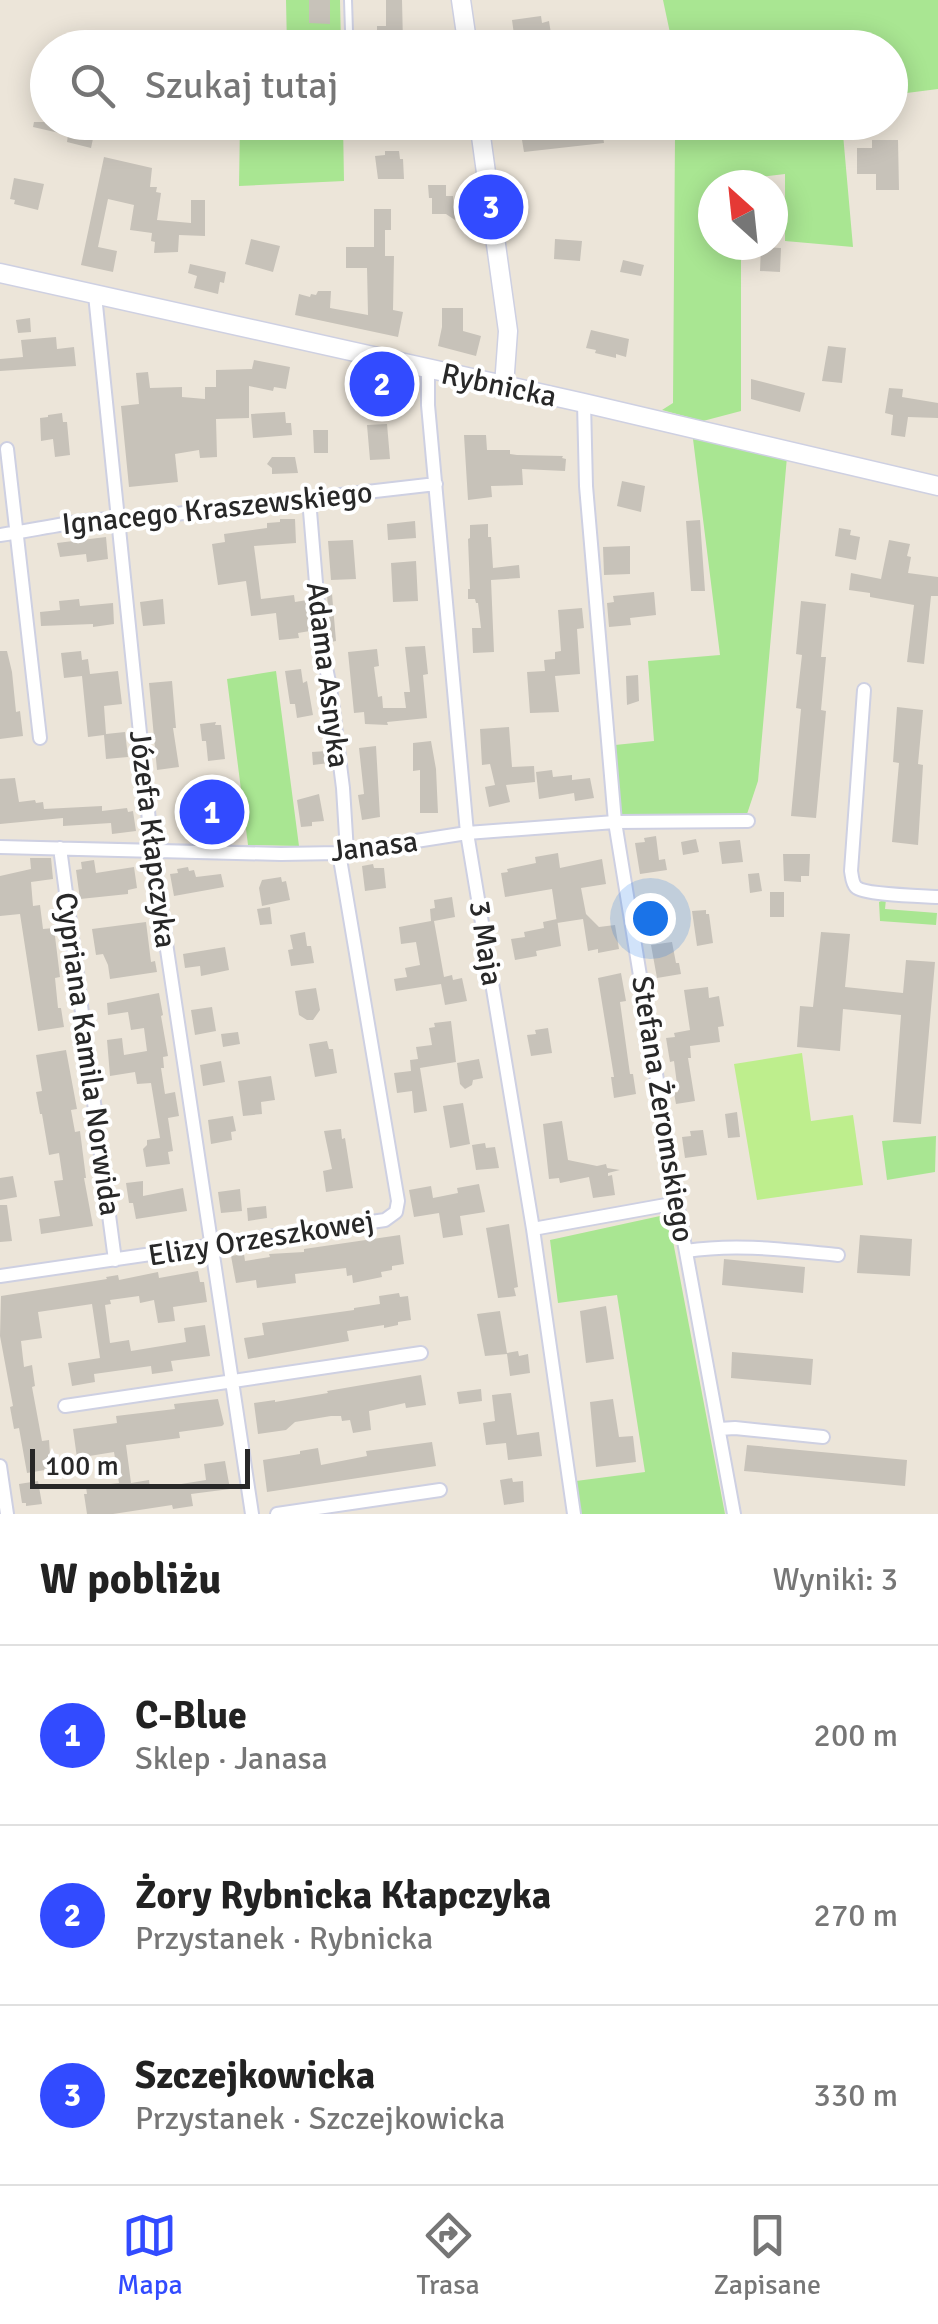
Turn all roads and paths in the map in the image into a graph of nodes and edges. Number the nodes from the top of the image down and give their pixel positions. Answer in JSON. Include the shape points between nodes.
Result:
{"nodes":[{"id":1,"x":348,"y":0,"type":"edge"},
{"id":2,"x":461,"y":0,"type":"edge"},
{"id":3,"x":349,"y":30,"type":"edge"},
{"id":4,"x":465,"y":30,"type":"edge"},
{"id":5,"x":481,"y":140,"type":"edge"},
{"id":6,"x":0,"y":273,"type":"edge"},
{"id":7,"x":95,"y":295,"type":"junction"},
{"id":8,"x":428,"y":369,"type":"junction"},
{"id":9,"x":504,"y":386,"type":"junction"},
{"id":10,"x":584,"y":403,"type":"junction"},
{"id":11,"x":7,"y":450,"type":"dead end"},
{"id":12,"x":436,"y":484,"type":"junction"},
{"id":13,"x":938,"y":486,"type":"edge"},
{"id":14,"x":309,"y":499,"type":"junction"},
{"id":15,"x":117,"y":519,"type":"junction"},
{"id":16,"x":16,"y":533,"type":"junction"},
{"id":17,"x":0,"y":535,"type":"edge"},
{"id":18,"x":864,"y":690,"type":"dead end"},
{"id":19,"x":40,"y":738,"type":"dead end"},
{"id":20,"x":748,"y":821,"type":"dead end"},
{"id":21,"x":615,"y":822,"type":"junction"},
{"id":22,"x":467,"y":833,"type":"junction"},
{"id":23,"x":0,"y":847,"type":"edge"},
{"id":24,"x":60,"y":848,"type":"junction"},
{"id":25,"x":152,"y":850,"type":"junction"},
{"id":26,"x":343,"y":852,"type":"junction"},
{"id":27,"x":938,"y":897,"type":"edge"},
{"id":28,"x":677,"y":1202,"type":"junction"},
{"id":29,"x":533,"y":1229,"type":"junction"},
{"id":30,"x":212,"y":1247,"type":"junction"},
{"id":31,"x":686,"y":1251,"type":"junction"},
{"id":32,"x":838,"y":1255,"type":"dead end"},
{"id":33,"x":115,"y":1260,"type":"junction"},
{"id":34,"x":0,"y":1276,"type":"edge"},
{"id":35,"x":421,"y":1353,"type":"dead end"},
{"id":36,"x":232,"y":1381,"type":"junction"},
{"id":37,"x":65,"y":1406,"type":"dead end"},
{"id":38,"x":719,"y":1429,"type":"junction"},
{"id":39,"x":823,"y":1437,"type":"dead end"},
{"id":40,"x":0,"y":1466,"type":"edge"},
{"id":41,"x":440,"y":1490,"type":"dead end"},
{"id":42,"x":7,"y":1514,"type":"edge"},
{"id":43,"x":252,"y":1514,"type":"edge"},
{"id":44,"x":277,"y":1514,"type":"edge"},
{"id":45,"x":574,"y":1514,"type":"edge"},
{"id":46,"x":734,"y":1514,"type":"edge"}],
"edges":[{"from":1,"to":3,"type":"lane"},
{"from":2,"to":4,"type":"street"},
{"from":5,"to":9,"type":"street","via":[[508,332]]},
{"from":6,"to":7,"type":"street","name":"Rybnicka"},
{"from":7,"to":8,"type":"street","name":"Rybnicka"},
{"from":7,"to":15,"type":"street","name":"Józefa Kłapczyka"},
{"from":8,"to":9,"type":"street","name":"Rybnicka"},
{"from":8,"to":12,"type":"street","name":"3 Maja"},
{"from":9,"to":10,"type":"street","name":"Rybnicka"},
{"from":10,"to":13,"type":"street","name":"Rybnicka"},
{"from":10,"to":21,"type":"street","name":"Stefana Żeromskiego"},
{"from":11,"to":16,"type":"street"},
{"from":12,"to":14,"type":"street","name":"Ignacego Kraszewskiego"},
{"from":12,"to":22,"type":"street","name":"3 Maja"},
{"from":14,"to":15,"type":"street","name":"Ignacego Kraszewskiego"},
{"from":14,"to":26,"type":"street","name":"Adama Asnyka","via":[[343,788]]},
{"from":15,"to":16,"type":"street","name":"Ignacego Kraszewskiego"},
{"from":15,"to":25,"type":"street","name":"Józefa Kłapczyka"},
{"from":16,"to":17,"type":"street","name":"Ignacego Kraszewskiego"},
{"from":16,"to":19,"type":"street"},
{"from":18,"to":27,"type":"street","via":[[853,882],[868,892]]},
{"from":20,"to":21,"type":"street","name":"Janasa"},
{"from":21,"to":22,"type":"street","name":"Janasa"},
{"from":21,"to":28,"type":"street","name":"Stefana Żeromskiego"},
{"from":22,"to":26,"type":"street","name":"Janasa"},
{"from":22,"to":29,"type":"street","name":"3 Maja"},
{"from":23,"to":24,"type":"street","name":"Janasa"},
{"from":24,"to":25,"type":"street","name":"Janasa"},
{"from":24,"to":33,"type":"street","name":"Cypriana Kamila Norwida"},
{"from":25,"to":26,"type":"street","name":"Janasa"},
{"from":25,"to":30,"type":"street","name":"Józefa Kłapczyka"},
{"from":26,"to":30,"type":"street","name":"Elizy Orzeszkowej","via":[[396,1212],[385,1220]]},
{"from":28,"to":29,"type":"street"},
{"from":28,"to":31,"type":"street","name":"Stefana Żeromskiego"},
{"from":29,"to":45,"type":"street","name":"3 Maja"},
{"from":30,"to":33,"type":"street","name":"Elizy Orzeszkowej"},
{"from":30,"to":36,"type":"street","name":"Józefa Kłapczyka"},
{"from":31,"to":32,"type":"street","via":[[757,1246]]},
{"from":31,"to":38,"type":"street","name":"Stefana Żeromskiego"},
{"from":33,"to":34,"type":"street","name":"Elizy Orzeszkowej"},
{"from":35,"to":36,"type":"street"},
{"from":36,"to":37,"type":"street"},
{"from":36,"to":43,"type":"street","name":"Józefa Kłapczyka"},
{"from":38,"to":39,"type":"street"},
{"from":38,"to":46,"type":"street","name":"Stefana Żeromskiego"},
{"from":40,"to":42,"type":"street"},
{"from":41,"to":44,"type":"street"}]}
